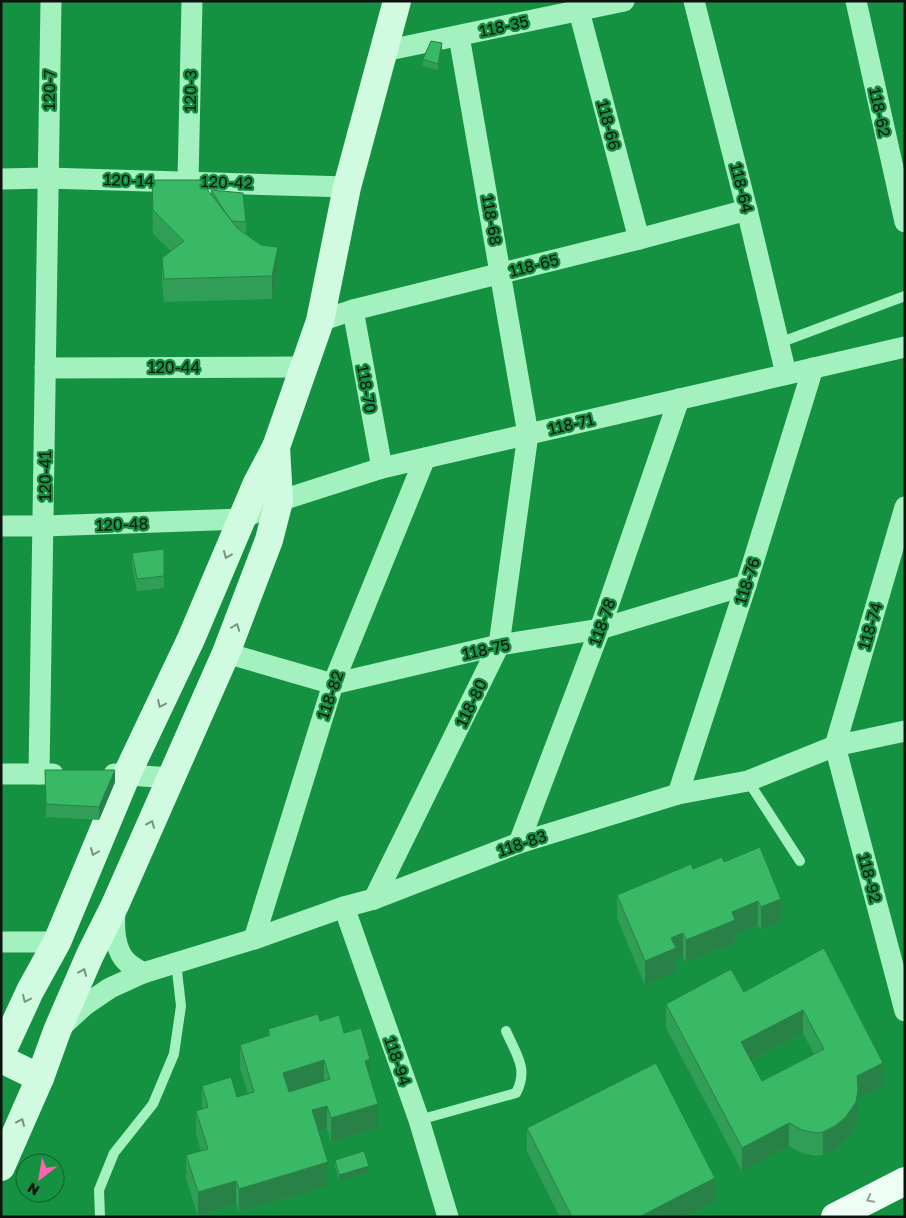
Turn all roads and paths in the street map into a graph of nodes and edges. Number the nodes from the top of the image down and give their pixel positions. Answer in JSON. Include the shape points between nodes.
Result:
{"nodes":[{"id":1,"x":51,"y":1,"type":"edge"},
{"id":2,"x":192,"y":1,"type":"edge"},
{"id":3,"x":397,"y":1,"type":"edge"},
{"id":4,"x":624,"y":1,"type":"edge"},
{"id":5,"x":694,"y":1,"type":"edge"},
{"id":6,"x":856,"y":1,"type":"edge"},
{"id":7,"x":592,"y":7,"type":"edge"},
{"id":8,"x":459,"y":36,"type":"junction"},
{"id":9,"x":384,"y":51,"type":"junction"},
{"id":10,"x":47,"y":178,"type":"junction"},
{"id":11,"x":1,"y":179,"type":"edge"},
{"id":12,"x":188,"y":181,"type":"junction"},
{"id":13,"x":347,"y":187,"type":"junction"},
{"id":14,"x":747,"y":210,"type":"junction"},
{"id":15,"x":905,"y":222,"type":"edge"},
{"id":16,"x":639,"y":239,"type":"junction"},
{"id":17,"x":501,"y":273,"type":"junction"},
{"id":18,"x":905,"y":296,"type":"edge"},
{"id":19,"x":352,"y":310,"type":"junction"},
{"id":20,"x":320,"y":321,"type":"junction"},
{"id":21,"x":779,"y":343,"type":"junction"},
{"id":22,"x":905,"y":347,"type":"edge"},
{"id":23,"x":303,"y":367,"type":"junction"},
{"id":24,"x":45,"y":368,"type":"junction"},
{"id":25,"x":813,"y":368,"type":"junction"},
{"id":26,"x":786,"y":374,"type":"junction"},
{"id":27,"x":679,"y":399,"type":"junction"},
{"id":28,"x":528,"y":434,"type":"junction"},
{"id":29,"x":276,"y":447,"type":"junction"},
{"id":30,"x":425,"y":458,"type":"junction"},
{"id":31,"x":382,"y":468,"type":"junction"},
{"id":32,"x":279,"y":501,"type":"junction"},
{"id":33,"x":905,"y":507,"type":"edge"},
{"id":34,"x":242,"y":519,"type":"junction"},
{"id":35,"x":1,"y":526,"type":"edge"},
{"id":36,"x":44,"y":526,"type":"junction"},
{"id":37,"x":746,"y":585,"type":"junction"},
{"id":38,"x":600,"y":629,"type":"junction"},
{"id":39,"x":499,"y":645,"type":"junction"},
{"id":40,"x":226,"y":653,"type":"junction"},
{"id":41,"x":333,"y":684,"type":"junction"},
{"id":42,"x":905,"y":731,"type":"edge"},
{"id":43,"x":835,"y":746,"type":"junction"},
{"id":44,"x":1,"y":774,"type":"edge"},
{"id":45,"x":39,"y":774,"type":"junction"},
{"id":46,"x":68,"y":774,"type":"edge"},
{"id":47,"x":98,"y":774,"type":"edge"},
{"id":48,"x":127,"y":774,"type":"junction"},
{"id":49,"x":171,"y":778,"type":"junction"},
{"id":50,"x":748,"y":781,"type":"junction"},
{"id":51,"x":678,"y":794,"type":"junction"},
{"id":52,"x":519,"y":843,"type":"junction"},
{"id":53,"x":800,"y":861,"type":"dead end"},
{"id":54,"x":374,"y":899,"type":"junction"},
{"id":55,"x":115,"y":905,"type":"junction"},
{"id":56,"x":344,"y":907,"type":"junction"},
{"id":57,"x":254,"y":939,"type":"junction"},
{"id":58,"x":1,"y":942,"type":"edge"},
{"id":59,"x":57,"y":942,"type":"junction"},
{"id":60,"x":176,"y":962,"type":"junction"},
{"id":61,"x":143,"y":972,"type":"junction"},
{"id":62,"x":905,"y":1011,"type":"edge"},
{"id":63,"x":57,"y":1031,"type":"junction"},
{"id":64,"x":506,"y":1031,"type":"dead end"},
{"id":65,"x":1,"y":1054,"type":"edge"},
{"id":66,"x":1,"y":1059,"type":"edge"},
{"id":67,"x":40,"y":1078,"type":"junction"},
{"id":68,"x":419,"y":1120,"type":"junction"},
{"id":69,"x":1,"y":1167,"type":"edge"},
{"id":70,"x":905,"y":1181,"type":"edge"},
{"id":71,"x":100,"y":1217,"type":"edge"},
{"id":72,"x":448,"y":1217,"type":"edge"},
{"id":73,"x":835,"y":1217,"type":"edge"}],
"edges":[{"from":1,"to":10,"type":"street","name":"120-7"},
{"from":2,"to":12,"type":"street","name":"120-3"},
{"from":3,"to":9,"type":"main road"},
{"from":4,"to":7,"type":"street","name":"118-35"},
{"from":5,"to":14,"type":"street","name":"118-64"},
{"from":6,"to":15,"type":"street","name":"118-62"},
{"from":7,"to":8,"type":"street","name":"118-35"},
{"from":7,"to":16,"type":"street","name":"118-66"},
{"from":8,"to":9,"type":"street","name":"118-35"},
{"from":8,"to":17,"type":"street","name":"118-68"},
{"from":9,"to":13,"type":"main road"},
{"from":10,"to":11,"type":"street","name":"120-14"},
{"from":10,"to":12,"type":"street","name":"120-42"},
{"from":10,"to":13,"type":"street","name":"120-14"},
{"from":10,"to":24,"type":"street","name":"120-41"},
{"from":12,"to":13,"type":"street","name":"120-42"},
{"from":13,"to":20,"type":"main road"},
{"from":14,"to":16,"type":"street","name":"118-65"},
{"from":14,"to":21,"type":"street","name":"118-64"},
{"from":16,"to":17,"type":"street","name":"118-65"},
{"from":17,"to":19,"type":"street","name":"118-65"},
{"from":17,"to":28,"type":"street","name":"118-68"},
{"from":18,"to":21,"type":"lane"},
{"from":19,"to":20,"type":"street","name":"118-65"},
{"from":19,"to":31,"type":"street","name":"118-70"},
{"from":20,"to":23,"type":"main road"},
{"from":21,"to":26,"type":"street","name":"118-64"},
{"from":22,"to":25,"type":"street","name":"118-71"},
{"from":23,"to":24,"type":"street","name":"120-44"},
{"from":23,"to":29,"type":"main road"},
{"from":24,"to":36,"type":"street","name":"120-41"},
{"from":25,"to":26,"type":"street","name":"118-71"},
{"from":25,"to":37,"type":"street","name":"118-76"},
{"from":26,"to":27,"type":"street","name":"118-71"},
{"from":27,"to":28,"type":"street","name":"118-71"},
{"from":27,"to":38,"type":"street","name":"118-78"},
{"from":28,"to":30,"type":"street","name":"118-71"},
{"from":28,"to":39,"type":"street","name":"118-80"},
{"from":29,"to":32,"type":"main road"},
{"from":29,"to":34,"type":"main road","via":[[256,483]]},
{"from":30,"to":31,"type":"street","name":"118-71"},
{"from":30,"to":41,"type":"street","name":"118-82"},
{"from":31,"to":32,"type":"street","name":"118-71"},
{"from":32,"to":34,"type":"street","name":"118-71"},
{"from":40,"to":32,"type":"main road","one_way":true,"via":[[269,540]]},
{"from":33,"to":43,"type":"street","name":"118-74"},
{"from":34,"to":36,"type":"street","name":"120-48"},
{"from":34,"to":48,"type":"main road","one_way":true,"via":[[191,639]]},
{"from":35,"to":36,"type":"street","name":"120-48"},
{"from":36,"to":45,"type":"street","name":"120-41"},
{"from":37,"to":38,"type":"street","name":"118-75"},
{"from":37,"to":51,"type":"street","name":"118-76"},
{"from":38,"to":39,"type":"street","name":"118-75"},
{"from":38,"to":52,"type":"street","name":"118-78"},
{"from":39,"to":41,"type":"street","name":"118-75"},
{"from":39,"to":54,"type":"street","name":"118-80"},
{"from":40,"to":41,"type":"street","name":"118-75"},
{"from":40,"to":49,"type":"main road"},
{"from":41,"to":57,"type":"street","name":"118-82"},
{"from":42,"to":43,"type":"street","name":"118-83"},
{"from":43,"to":50,"type":"street","name":"118-83"},
{"from":43,"to":62,"type":"street","name":"118-92"},
{"from":44,"to":45,"type":"street"},
{"from":45,"to":46,"type":"street"},
{"from":47,"to":48,"type":"street"},
{"from":48,"to":49,"type":"street"},
{"from":48,"to":59,"type":"main road","one_way":true},
{"from":55,"to":49,"type":"main road","one_way":true},
{"from":50,"to":51,"type":"street","name":"118-83"},
{"from":50,"to":53,"type":"lane"},
{"from":51,"to":52,"type":"street","name":"118-83"},
{"from":52,"to":54,"type":"street","name":"118-83"},
{"from":54,"to":56,"type":"street","name":"118-83"},
{"from":55,"to":61,"type":"street","via":[[114,928],[118,947],[128,964]]},
{"from":63,"to":55,"type":"main road","one_way":true},
{"from":56,"to":57,"type":"street","name":"118-83"},
{"from":56,"to":68,"type":"street","name":"118-94"},
{"from":57,"to":60,"type":"street","name":"118-83"},
{"from":58,"to":59,"type":"street"},
{"from":59,"to":65,"type":"main road","one_way":true,"via":[[30,990]]},
{"from":60,"to":61,"type":"street","name":"118-83"},
{"from":60,"to":71,"type":"lane","via":[[181,1006],[174,1054],[153,1104],[114,1153],[99,1190]]},
{"from":61,"to":63,"type":"street","name":"118-83","via":[[85,1005]]},
{"from":63,"to":67,"type":"main road"},
{"from":64,"to":68,"type":"lane","via":[[522,1068],[516,1093]]},
{"from":66,"to":67,"type":"main road"},
{"from":69,"to":67,"type":"main road","one_way":true},
{"from":68,"to":72,"type":"street","name":"118-94"},
{"from":70,"to":73,"type":"main road","one_way":true}]}
